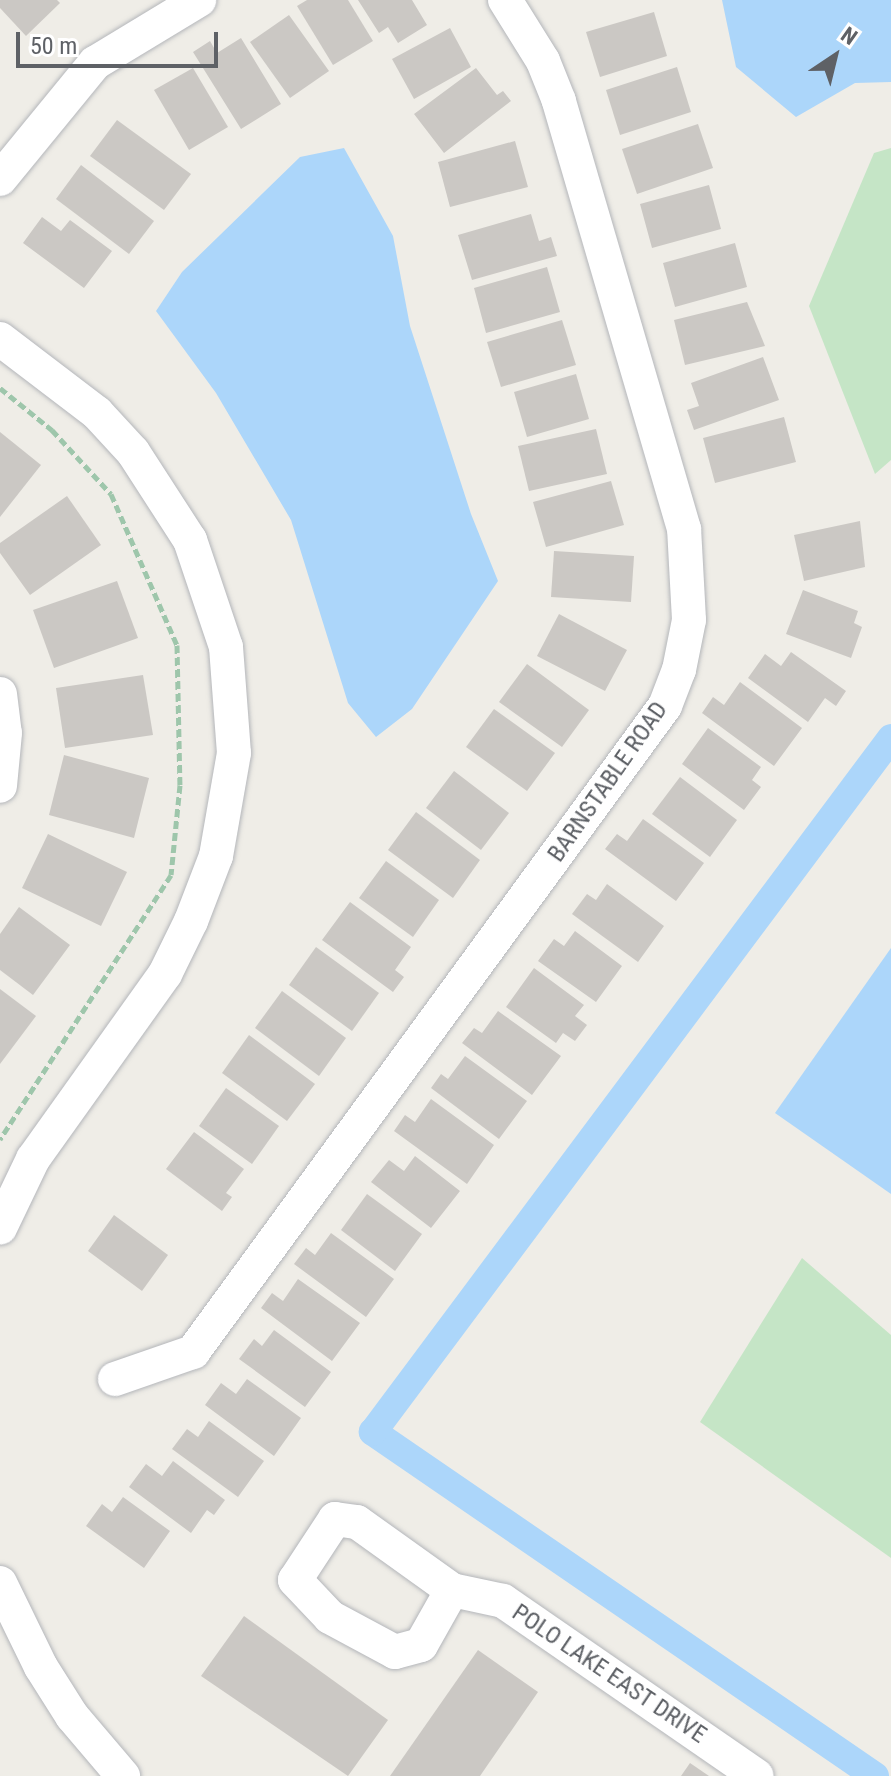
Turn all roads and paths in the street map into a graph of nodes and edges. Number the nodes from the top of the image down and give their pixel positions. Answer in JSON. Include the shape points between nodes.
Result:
{"nodes":[{"id":1,"x":199,"y":0,"type":"edge"},
{"id":2,"x":505,"y":0,"type":"edge"},
{"id":3,"x":0,"y":179,"type":"edge"},
{"id":4,"x":0,"y":339,"type":"edge"},
{"id":5,"x":0,"y":388,"type":"edge"},
{"id":6,"x":0,"y":694,"type":"edge"},
{"id":7,"x":0,"y":786,"type":"edge"},
{"id":8,"x":0,"y":1139,"type":"edge"},
{"id":9,"x":0,"y":1228,"type":"edge"},
{"id":10,"x":115,"y":1379,"type":"dead end"},
{"id":11,"x":0,"y":1583,"type":"edge"},
{"id":12,"x":452,"y":1590,"type":"dead end"},
{"id":13,"x":123,"y":1776,"type":"edge"},
{"id":14,"x":757,"y":1776,"type":"edge"}],
"edges":[{"from":1,"to":3,"type":"street","via":[[95,63]]},
{"from":2,"to":10,"type":"street","name":"BARNSTABLE ROAD","via":[[543,61],[559,101],[684,529],[689,620],[679,670],[665,706],[193,1352]]},
{"from":4,"to":9,"type":"street","via":[[97,413],[133,452],[190,540],[226,647],[234,753],[216,856],[165,974],[33,1159]]},
{"from":5,"to":8,"type":"path","via":[[52,430],[111,494],[177,645],[180,785],[171,875]]},
{"from":6,"to":7,"type":"street","via":[[5,733]]},
{"from":11,"to":13,"type":"street","via":[[72,1716]]},
{"from":12,"to":14,"type":"street","name":"POLO LAKE EAST DRIVE","via":[[503,1601]]}]}
